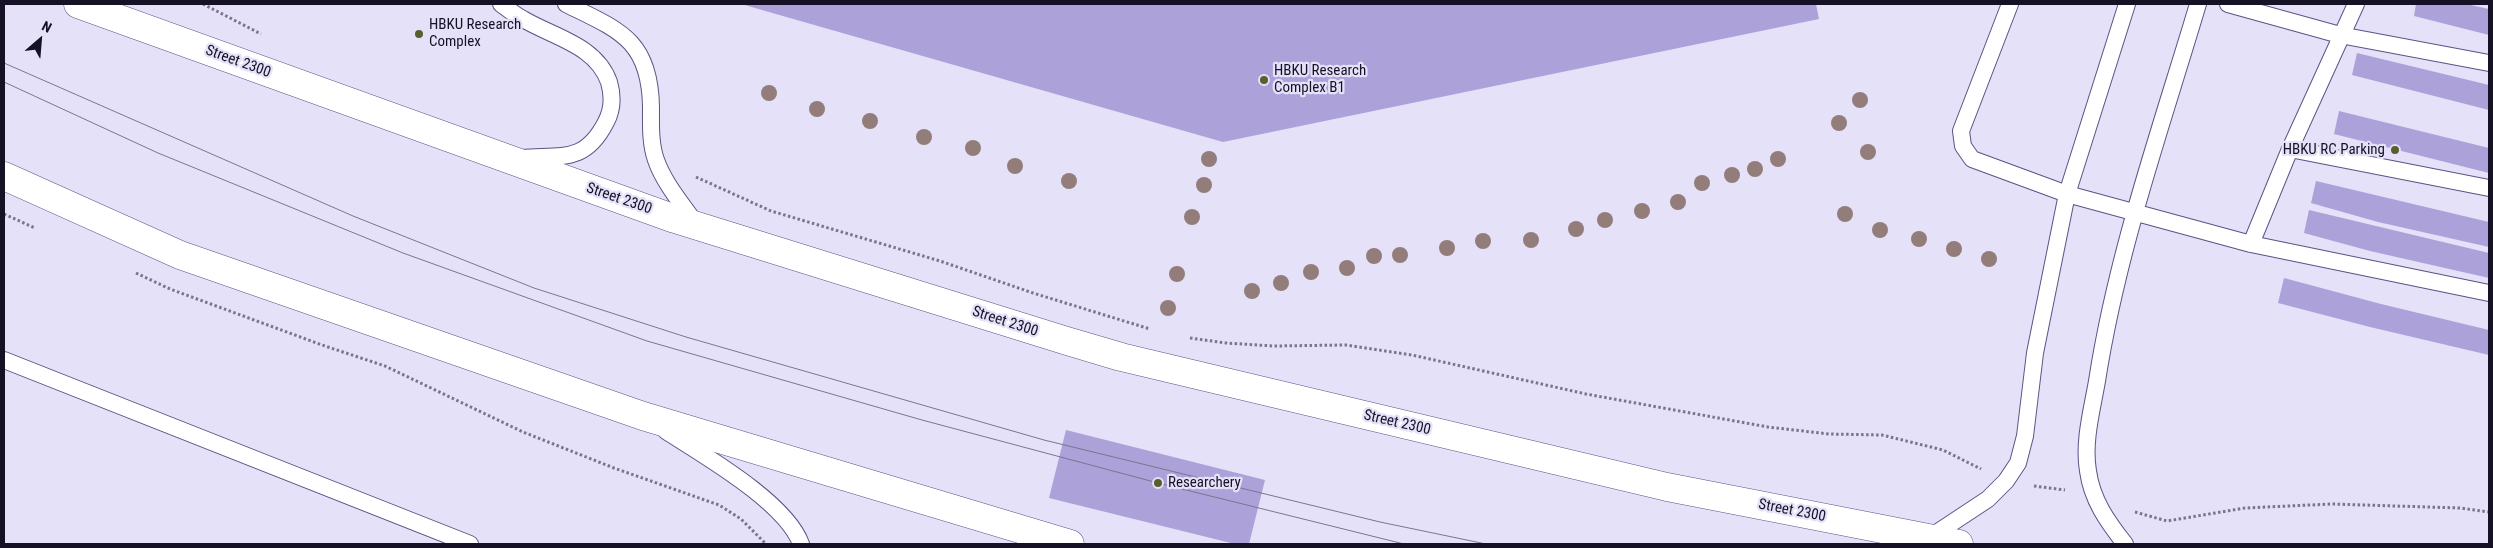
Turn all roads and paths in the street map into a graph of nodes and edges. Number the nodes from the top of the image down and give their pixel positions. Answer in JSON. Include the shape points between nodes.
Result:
{"nodes":[{"id":1,"x":203,"y":4,"type":"edge"},
{"id":2,"x":501,"y":4,"type":"edge"},
{"id":3,"x":566,"y":4,"type":"edge"},
{"id":4,"x":2010,"y":4,"type":"edge"},
{"id":5,"x":2127,"y":4,"type":"edge"},
{"id":6,"x":2198,"y":4,"type":"edge"},
{"id":7,"x":2228,"y":4,"type":"edge"},
{"id":8,"x":2356,"y":4,"type":"edge"},
{"id":9,"x":81,"y":5,"type":"edge"},
{"id":10,"x":2340,"y":35,"type":"junction"},
{"id":11,"x":265,"y":36,"type":"dead end"},
{"id":12,"x":2489,"y":63,"type":"edge"},
{"id":13,"x":2290,"y":149,"type":"junction"},
{"id":14,"x":505,"y":159,"type":"junction"},
{"id":15,"x":655,"y":159,"type":"junction"},
{"id":16,"x":4,"y":176,"type":"edge"},
{"id":17,"x":2489,"y":188,"type":"edge"},
{"id":18,"x":2067,"y":194,"type":"junction"},
{"id":19,"x":2136,"y":213,"type":"junction"},
{"id":20,"x":4,"y":214,"type":"edge"},
{"id":21,"x":696,"y":224,"type":"junction"},
{"id":22,"x":40,"y":230,"type":"dead end"},
{"id":23,"x":2251,"y":244,"type":"junction"},
{"id":24,"x":129,"y":270,"type":"dead end"},
{"id":25,"x":2489,"y":293,"type":"edge"},
{"id":26,"x":1160,"y":331,"type":"dead end"},
{"id":27,"x":1186,"y":338,"type":"dead end"},
{"id":28,"x":4,"y":360,"type":"edge"},
{"id":29,"x":643,"y":416,"type":"junction"},
{"id":30,"x":2006,"y":481,"type":"junction"},
{"id":31,"x":2093,"y":495,"type":"junction"},
{"id":32,"x":2489,"y":512,"type":"edge"},
{"id":33,"x":1929,"y":538,"type":"junction"},
{"id":34,"x":470,"y":544,"type":"edge"},
{"id":35,"x":766,"y":544,"type":"edge"},
{"id":36,"x":802,"y":544,"type":"edge"},
{"id":37,"x":1070,"y":544,"type":"edge"},
{"id":38,"x":1959,"y":544,"type":"edge"},
{"id":39,"x":2125,"y":544,"type":"edge"}],
"edges":[{"from":1,"to":11,"type":"path"},
{"from":2,"to":14,"type":"lane","via":[[522,19],[582,48],[605,72],[613,95],[610,115],[598,139],[581,152]]},
{"from":3,"to":15,"type":"lane","via":[[621,32],[639,52],[649,78]]},
{"from":4,"to":18,"type":"lane","via":[[1961,131],[1963,146],[1972,159]]},
{"from":5,"to":18,"type":"lane"},
{"from":6,"to":19,"type":"lane"},
{"from":7,"to":10,"type":"lane"},
{"from":8,"to":10,"type":"lane"},
{"from":9,"to":14,"type":"street","name":"Street 2300"},
{"from":10,"to":12,"type":"lane"},
{"from":10,"to":13,"type":"lane"},
{"from":13,"to":17,"type":"lane"},
{"from":13,"to":23,"type":"lane"},
{"from":14,"to":21,"type":"street","name":"Street 2300"},
{"from":15,"to":21,"type":"lane","via":[[664,178]]},
{"from":15,"to":26,"type":"path","via":[[771,211]]},
{"from":16,"to":29,"type":"street","via":[[180,255]]},
{"from":18,"to":19,"type":"lane"},
{"from":18,"to":30,"type":"lane","via":[[2035,354],[2025,436],[2018,463]]},
{"from":19,"to":23,"type":"lane"},
{"from":19,"to":31,"type":"lane","via":[[2111,301],[2087,444],[2087,469]]},
{"from":20,"to":22,"type":"path"},
{"from":21,"to":33,"type":"street","name":"Street 2300","via":[[1121,357],[1667,487]]},
{"from":23,"to":25,"type":"lane"},
{"from":24,"to":35,"type":"path","via":[[170,289],[385,366],[523,432],[719,506],[741,519]]},
{"from":27,"to":30,"type":"path","via":[[1273,346],[1346,345],[1412,355],[1586,394],[1768,427],[1829,434],[1882,435],[1943,450]]},
{"from":28,"to":34,"type":"lane"},
{"from":29,"to":36,"type":"lane","via":[[751,488],[778,512]]},
{"from":29,"to":37,"type":"street"},
{"from":30,"to":31,"type":"path"},
{"from":30,"to":33,"type":"lane","via":[[1988,499]]},
{"from":31,"to":32,"type":"path","via":[[2167,521],[2245,508],[2332,504],[2460,508]]},
{"from":31,"to":39,"type":"lane","via":[[2106,520]]},
{"from":33,"to":38,"type":"street","name":"Street 2300"}]}
